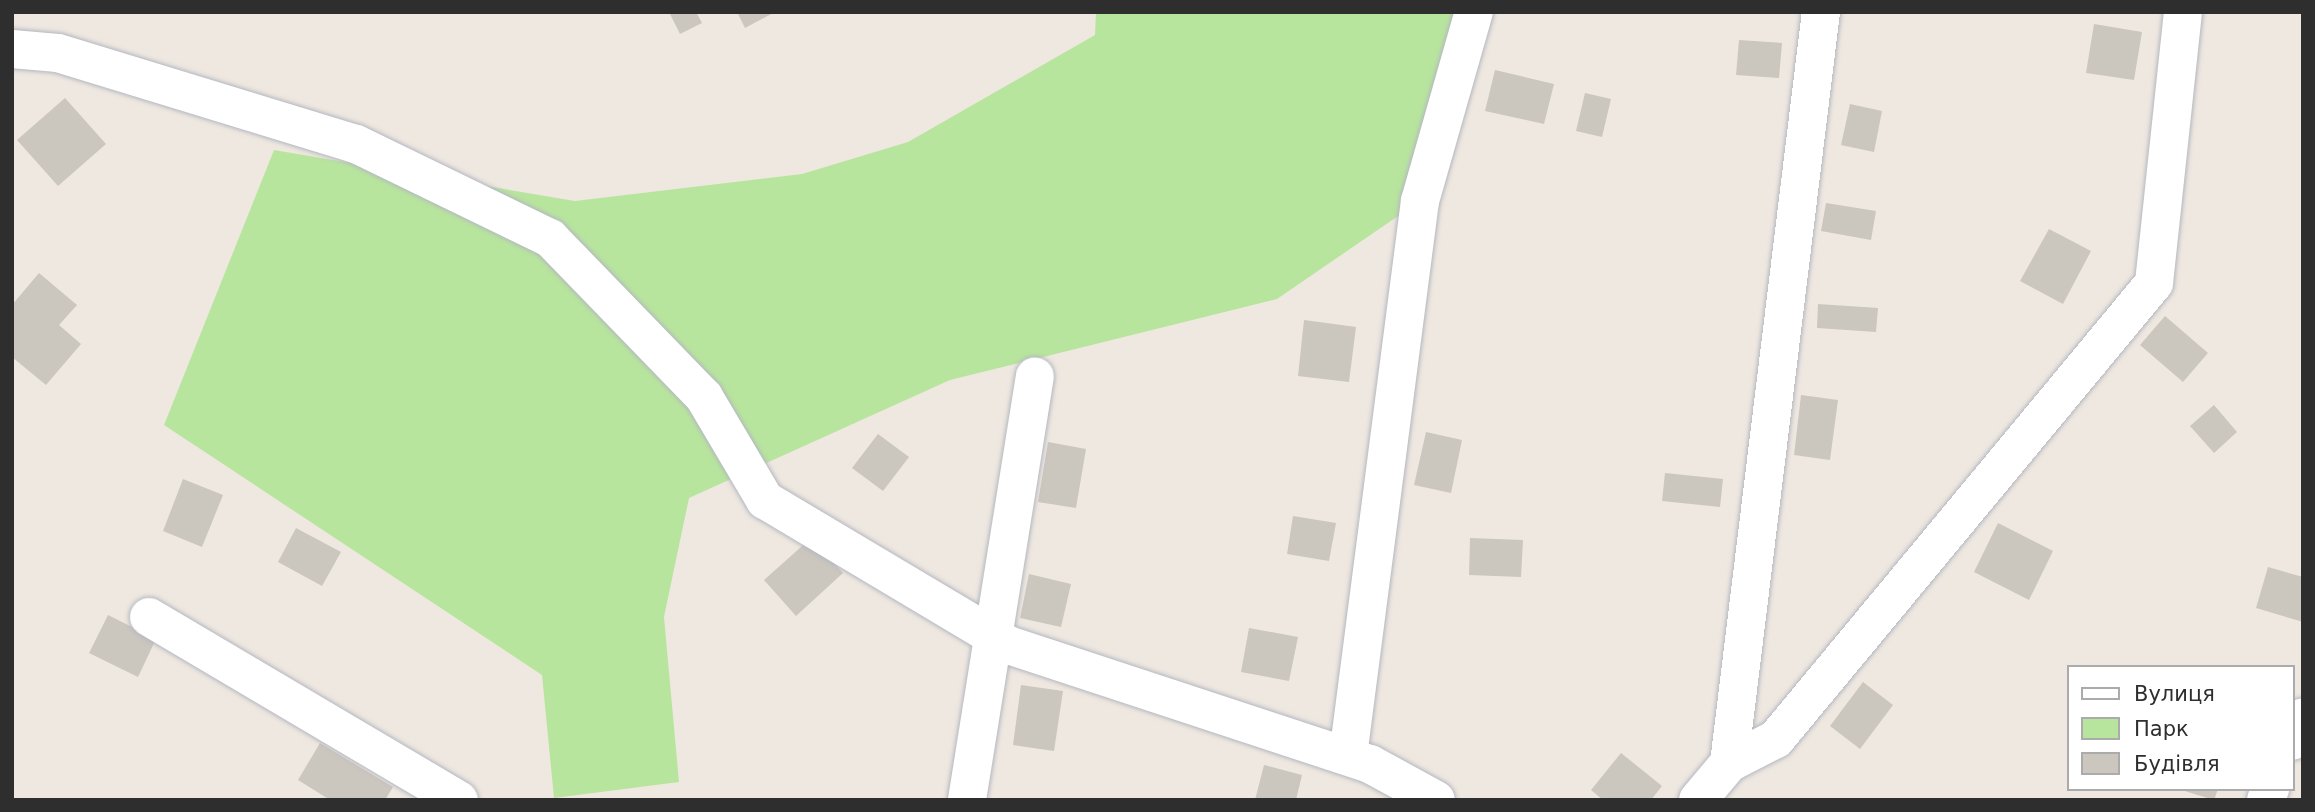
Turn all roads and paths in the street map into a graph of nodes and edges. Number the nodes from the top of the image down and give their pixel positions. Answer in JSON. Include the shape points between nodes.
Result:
{"nodes":[{"id":1,"x":1474,"y":12,"type":"edge"},
{"id":2,"x":1821,"y":12,"type":"edge"},
{"id":3,"x":2183,"y":12,"type":"edge"},
{"id":4,"x":12,"y":49,"type":"edge"},
{"id":5,"x":1035,"y":376,"type":"dead end"},
{"id":6,"x":149,"y":617,"type":"dead end"},
{"id":7,"x":991,"y":635,"type":"junction"},
{"id":8,"x":2303,"y":717,"type":"edge"},
{"id":9,"x":2294,"y":737,"type":"edge"},
{"id":10,"x":1348,"y":756,"type":"junction"},
{"id":11,"x":1729,"y":763,"type":"junction"},
{"id":12,"x":458,"y":800,"type":"edge"},
{"id":13,"x":967,"y":800,"type":"edge"},
{"id":14,"x":1436,"y":800,"type":"edge"},
{"id":15,"x":1698,"y":800,"type":"edge"}],
"edges":[{"from":1,"to":10,"type":"street","via":[[1420,201]]},
{"from":2,"to":11,"type":"street"},
{"from":3,"to":11,"type":"street","via":[[2154,283],[1776,739]]},
{"from":4,"to":7,"type":"street","via":[[58,53],[356,144],[550,238],[704,397],[765,500]]},
{"from":5,"to":7,"type":"street"},
{"from":6,"to":12,"type":"street"},
{"from":7,"to":10,"type":"street"},
{"from":7,"to":13,"type":"street"},
{"from":8,"to":9,"type":"street"},
{"from":10,"to":14,"type":"street"},
{"from":11,"to":15,"type":"street"}]}
